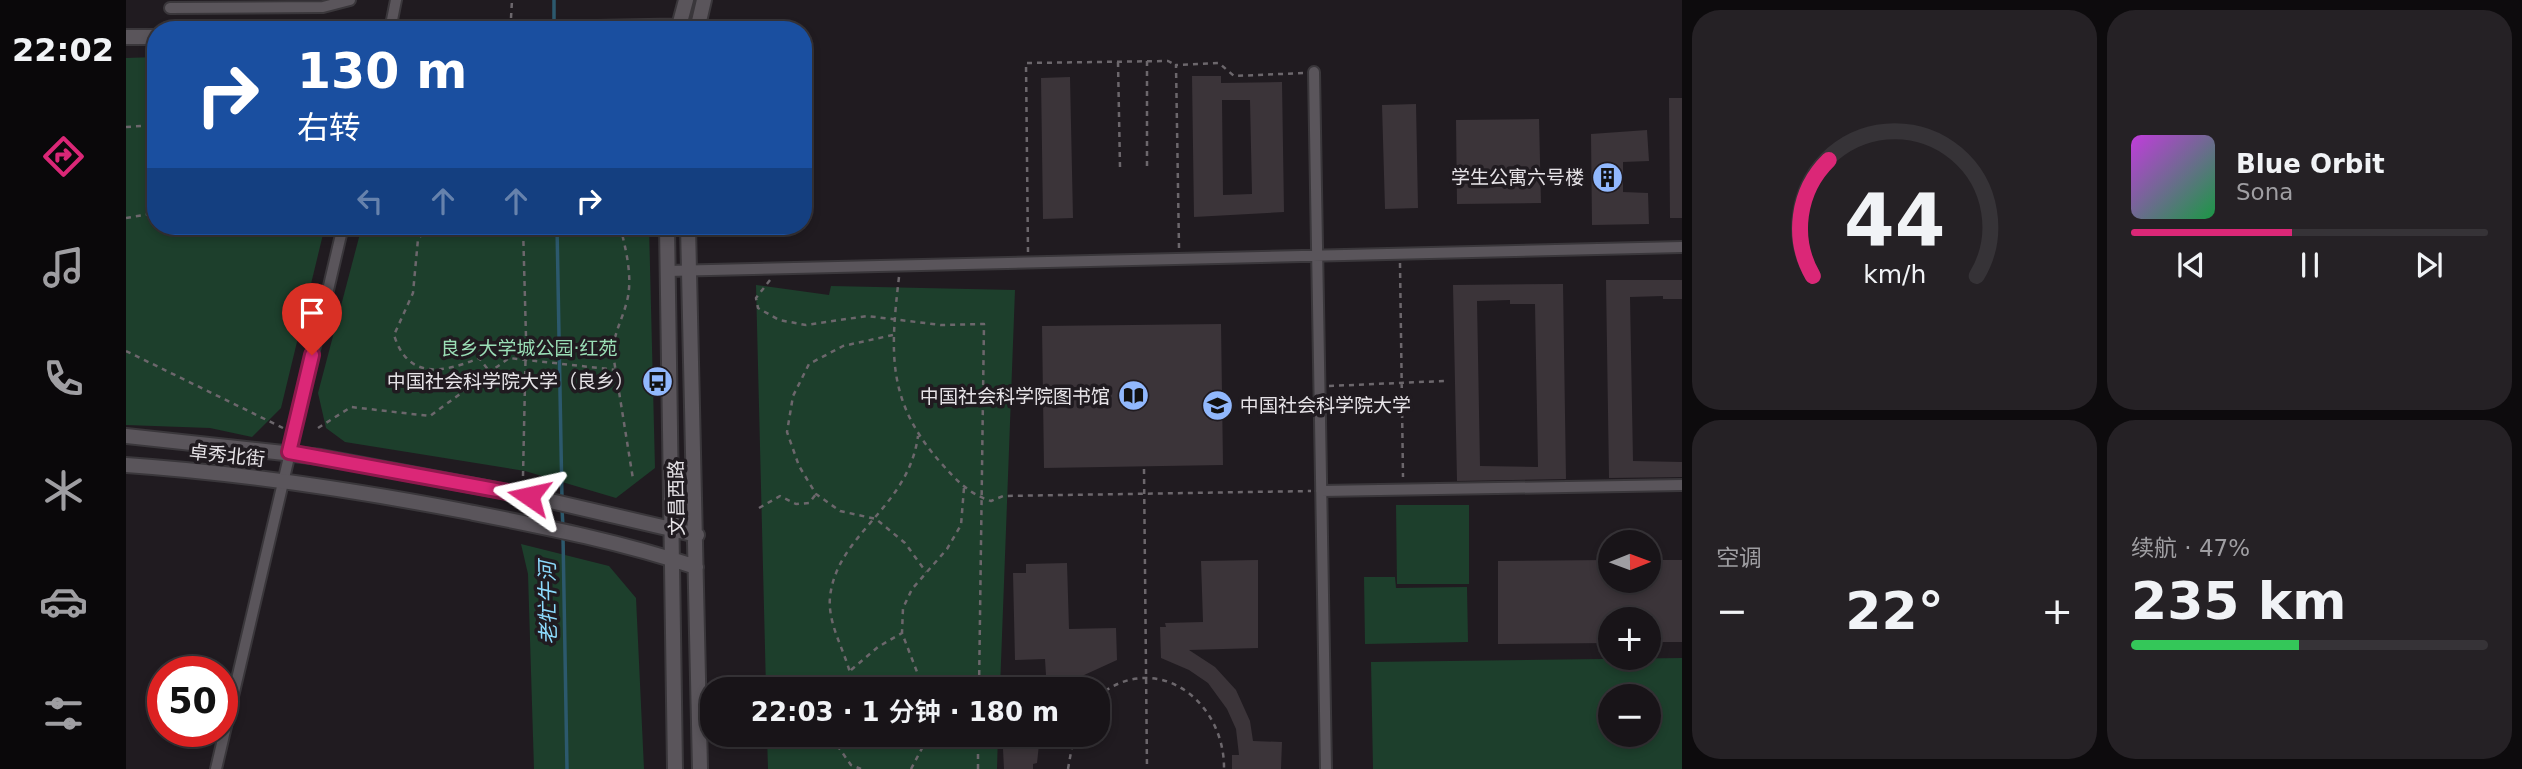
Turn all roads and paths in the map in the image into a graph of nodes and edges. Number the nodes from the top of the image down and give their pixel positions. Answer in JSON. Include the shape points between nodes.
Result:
{"nodes":[{"id":1,"x":350,"y":0,"type":"edge"},
{"id":2,"x":397,"y":0,"type":"edge"},
{"id":3,"x":512,"y":0,"type":"edge"},
{"id":4,"x":686,"y":0,"type":"edge"},
{"id":5,"x":704,"y":0,"type":"edge"},
{"id":6,"x":276,"y":3,"type":"edge"},
{"id":7,"x":170,"y":8,"type":"dead end"},
{"id":8,"x":392,"y":21,"type":"edge"},
{"id":9,"x":511,"y":21,"type":"edge"},
{"id":10,"x":681,"y":21,"type":"edge"},
{"id":11,"x":700,"y":21,"type":"edge"},
{"id":12,"x":126,"y":37,"type":"edge"},
{"id":13,"x":147,"y":37,"type":"edge"},
{"id":14,"x":1147,"y":61,"type":"junction"},
{"id":15,"x":1118,"y":62,"type":"junction"},
{"id":16,"x":1176,"y":65,"type":"junction"},
{"id":17,"x":1314,"y":72,"type":"joint"},
{"id":18,"x":147,"y":126,"type":"edge"},
{"id":19,"x":126,"y":127,"type":"edge"},
{"id":20,"x":1120,"y":167,"type":"dead end"},
{"id":21,"x":1147,"y":167,"type":"dead end"},
{"id":22,"x":147,"y":214,"type":"edge"},
{"id":23,"x":126,"y":218,"type":"edge"},
{"id":24,"x":341,"y":235,"type":"edge"},
{"id":25,"x":422,"y":235,"type":"edge"},
{"id":26,"x":523,"y":235,"type":"edge"},
{"id":27,"x":622,"y":235,"type":"edge"},
{"id":28,"x":667,"y":235,"type":"edge"},
{"id":29,"x":688,"y":235,"type":"edge"},
{"id":30,"x":1682,"y":247,"type":"edge"},
{"id":31,"x":1400,"y":253,"type":"junction"},
{"id":32,"x":1319,"y":256,"type":"junction"},
{"id":33,"x":1179,"y":258,"type":"junction"},
{"id":34,"x":1029,"y":261,"type":"junction"},
{"id":35,"x":901,"y":264,"type":"junction"},
{"id":36,"x":769,"y":266,"type":"junction"},
{"id":37,"x":689,"y":270,"type":"junction"},
{"id":38,"x":667,"y":271,"type":"junction"},
{"id":39,"x":895,"y":317,"type":"junction"},
{"id":40,"x":893,"y":335,"type":"junction"},
{"id":41,"x":126,"y":351,"type":"edge"},
{"id":42,"x":526,"y":360,"type":"junction"},
{"id":43,"x":617,"y":370,"type":"junction"},
{"id":44,"x":490,"y":372,"type":"junction"},
{"id":45,"x":1444,"y":381,"type":"dead end"},
{"id":46,"x":1402,"y":383,"type":"junction"},
{"id":47,"x":1321,"y":387,"type":"junction"},
{"id":48,"x":318,"y":428,"type":"dead end"},
{"id":49,"x":293,"y":433,"type":"junction"},
{"id":50,"x":918,"y":434,"type":"junction"},
{"id":51,"x":126,"y":436,"type":"edge"},
{"id":52,"x":289,"y":452,"type":"junction"},
{"id":53,"x":126,"y":465,"type":"edge"},
{"id":54,"x":1144,"y":469,"type":"dead end"},
{"id":55,"x":523,"y":475,"type":"dead end"},
{"id":56,"x":633,"y":479,"type":"dead end"},
{"id":57,"x":282,"y":481,"type":"junction"},
{"id":58,"x":1682,"y":485,"type":"edge"},
{"id":59,"x":964,"y":488,"type":"junction"},
{"id":60,"x":1404,"y":489,"type":"junction"},
{"id":61,"x":1321,"y":491,"type":"junction"},
{"id":62,"x":816,"y":494,"type":"junction"},
{"id":63,"x":1144,"y":496,"type":"junction"},
{"id":64,"x":981,"y":498,"type":"junction"},
{"id":65,"x":759,"y":508,"type":"dead end"},
{"id":66,"x":876,"y":519,"type":"junction"},
{"id":67,"x":673,"y":530,"type":"junction"},
{"id":68,"x":697,"y":535,"type":"junction"},
{"id":69,"x":672,"y":559,"type":"junction"},
{"id":70,"x":696,"y":567,"type":"junction"},
{"id":71,"x":926,"y":572,"type":"junction"},
{"id":72,"x":902,"y":633,"type":"junction"},
{"id":73,"x":851,"y":670,"type":"junction"},
{"id":74,"x":852,"y":677,"type":"edge"},
{"id":75,"x":919,"y":677,"type":"edge"},
{"id":76,"x":979,"y":677,"type":"edge"},
{"id":77,"x":1146,"y":679,"type":"junction"},
{"id":78,"x":1110,"y":690,"type":"edge"},
{"id":79,"x":839,"y":747,"type":"edge"},
{"id":80,"x":923,"y":747,"type":"edge"},
{"id":81,"x":978,"y":747,"type":"edge"},
{"id":82,"x":1072,"y":747,"type":"edge"},
{"id":83,"x":216,"y":769,"type":"edge"},
{"id":84,"x":676,"y":769,"type":"edge"},
{"id":85,"x":700,"y":769,"type":"edge"},
{"id":86,"x":861,"y":769,"type":"edge"},
{"id":87,"x":911,"y":769,"type":"edge"},
{"id":88,"x":978,"y":769,"type":"edge"},
{"id":89,"x":1068,"y":769,"type":"edge"},
{"id":90,"x":1147,"y":769,"type":"edge"},
{"id":91,"x":1224,"y":769,"type":"edge"},
{"id":92,"x":1326,"y":769,"type":"edge"}],
"edges":[{"from":1,"to":6,"type":"street","via":[[323,7]]},
{"from":2,"to":8,"type":"street"},
{"from":3,"to":9,"type":"path"},
{"from":4,"to":10,"type":"main road"},
{"from":5,"to":11,"type":"main road"},
{"from":6,"to":7,"type":"street"},
{"from":12,"to":13,"type":"main road"},
{"from":14,"to":15,"type":"path"},
{"from":14,"to":16,"type":"path"},
{"from":14,"to":21,"type":"path"},
{"from":15,"to":20,"type":"path"},
{"from":15,"to":34,"type":"path","via":[[1026,64]]},
{"from":16,"to":17,"type":"path","via":[[1219,63],[1234,75]]},
{"from":16,"to":33,"type":"path"},
{"from":17,"to":32,"type":"street"},
{"from":18,"to":19,"type":"path"},
{"from":22,"to":23,"type":"path"},
{"from":24,"to":49,"type":"street"},
{"from":25,"to":44,"type":"path","via":[[413,293],[394,335],[400,353],[417,367],[450,371],[479,358]]},
{"from":26,"to":42,"type":"path"},
{"from":27,"to":43,"type":"path","via":[[627,300],[613,337]]},
{"from":28,"to":38,"type":"main road","name":"文昌西路"},
{"from":29,"to":37,"type":"main road","name":"文昌西路"},
{"from":30,"to":31,"type":"street"},
{"from":31,"to":32,"type":"street"},
{"from":31,"to":46,"type":"path"},
{"from":32,"to":33,"type":"street"},
{"from":32,"to":47,"type":"street"},
{"from":33,"to":34,"type":"street"},
{"from":34,"to":35,"type":"street"},
{"from":35,"to":36,"type":"street"},
{"from":35,"to":39,"type":"path"},
{"from":36,"to":37,"type":"street"},
{"from":36,"to":39,"type":"path","via":[[770,281],[756,298],[758,308],[779,320],[806,325],[867,316]]},
{"from":37,"to":38,"type":"street"},
{"from":37,"to":68,"type":"main road","name":"文昌西路"},
{"from":38,"to":67,"type":"main road","name":"文昌西路"},
{"from":39,"to":40,"type":"path"},
{"from":39,"to":64,"type":"path","via":[[941,325],[984,324]]},
{"from":40,"to":50,"type":"path","via":[[899,396]]},
{"from":40,"to":62,"type":"path","via":[[843,346],[810,364],[793,396],[786,432]]},
{"from":41,"to":49,"type":"path"},
{"from":42,"to":43,"type":"path"},
{"from":42,"to":44,"type":"path","via":[[509,358]]},
{"from":42,"to":55,"type":"path"},
{"from":43,"to":56,"type":"path"},
{"from":44,"to":48,"type":"path","via":[[430,416],[351,407]]},
{"from":45,"to":46,"type":"path"},
{"from":46,"to":47,"type":"path"},
{"from":46,"to":60,"type":"path"},
{"from":47,"to":61,"type":"street"},
{"from":49,"to":52,"type":"street"},
{"from":50,"to":59,"type":"path"},
{"from":50,"to":66,"type":"path","via":[[908,474]]},
{"from":51,"to":52,"type":"main road","name":"卓秀北街"},
{"from":52,"to":57,"type":"street"},
{"from":52,"to":67,"type":"main road","name":"卓秀北街","via":[[529,496]]},
{"from":53,"to":57,"type":"main road","name":"卓秀北街"},
{"from":54,"to":63,"type":"path"},
{"from":57,"to":69,"type":"main road","name":"卓秀北街","via":[[529,524]]},
{"from":57,"to":83,"type":"street"},
{"from":58,"to":60,"type":"street"},
{"from":59,"to":64,"type":"path"},
{"from":59,"to":71,"type":"path","via":[[961,525]]},
{"from":60,"to":61,"type":"street"},
{"from":61,"to":63,"type":"path"},
{"from":61,"to":92,"type":"street"},
{"from":62,"to":65,"type":"path","via":[[809,503],[796,504],[780,496]]},
{"from":62,"to":66,"type":"path","via":[[840,511]]},
{"from":63,"to":64,"type":"path"},
{"from":63,"to":77,"type":"path"},
{"from":64,"to":76,"type":"path"},
{"from":66,"to":71,"type":"path","via":[[905,543]]},
{"from":66,"to":73,"type":"path","via":[[852,542],[830,595],[831,614]]},
{"from":67,"to":68,"type":"main road","name":"卓秀北街"},
{"from":67,"to":69,"type":"main road","name":"文昌西路"},
{"from":68,"to":70,"type":"main road","name":"文昌西路"},
{"from":69,"to":70,"type":"main road","name":"卓秀北街"},
{"from":69,"to":84,"type":"main road","name":"文昌西路"},
{"from":70,"to":85,"type":"main road","name":"文昌西路"},
{"from":71,"to":72,"type":"path","via":[[903,608]]},
{"from":72,"to":73,"type":"path"},
{"from":72,"to":75,"type":"path"},
{"from":73,"to":74,"type":"path"},
{"from":77,"to":78,"type":"path","via":[[1126,681]]},
{"from":77,"to":90,"type":"path"},
{"from":77,"to":91,"type":"path","via":[[1177,684],[1208,711],[1218,729]]},
{"from":79,"to":86,"type":"path","via":[[851,765]]},
{"from":80,"to":87,"type":"path"},
{"from":81,"to":88,"type":"path"},
{"from":82,"to":89,"type":"path"}]}
